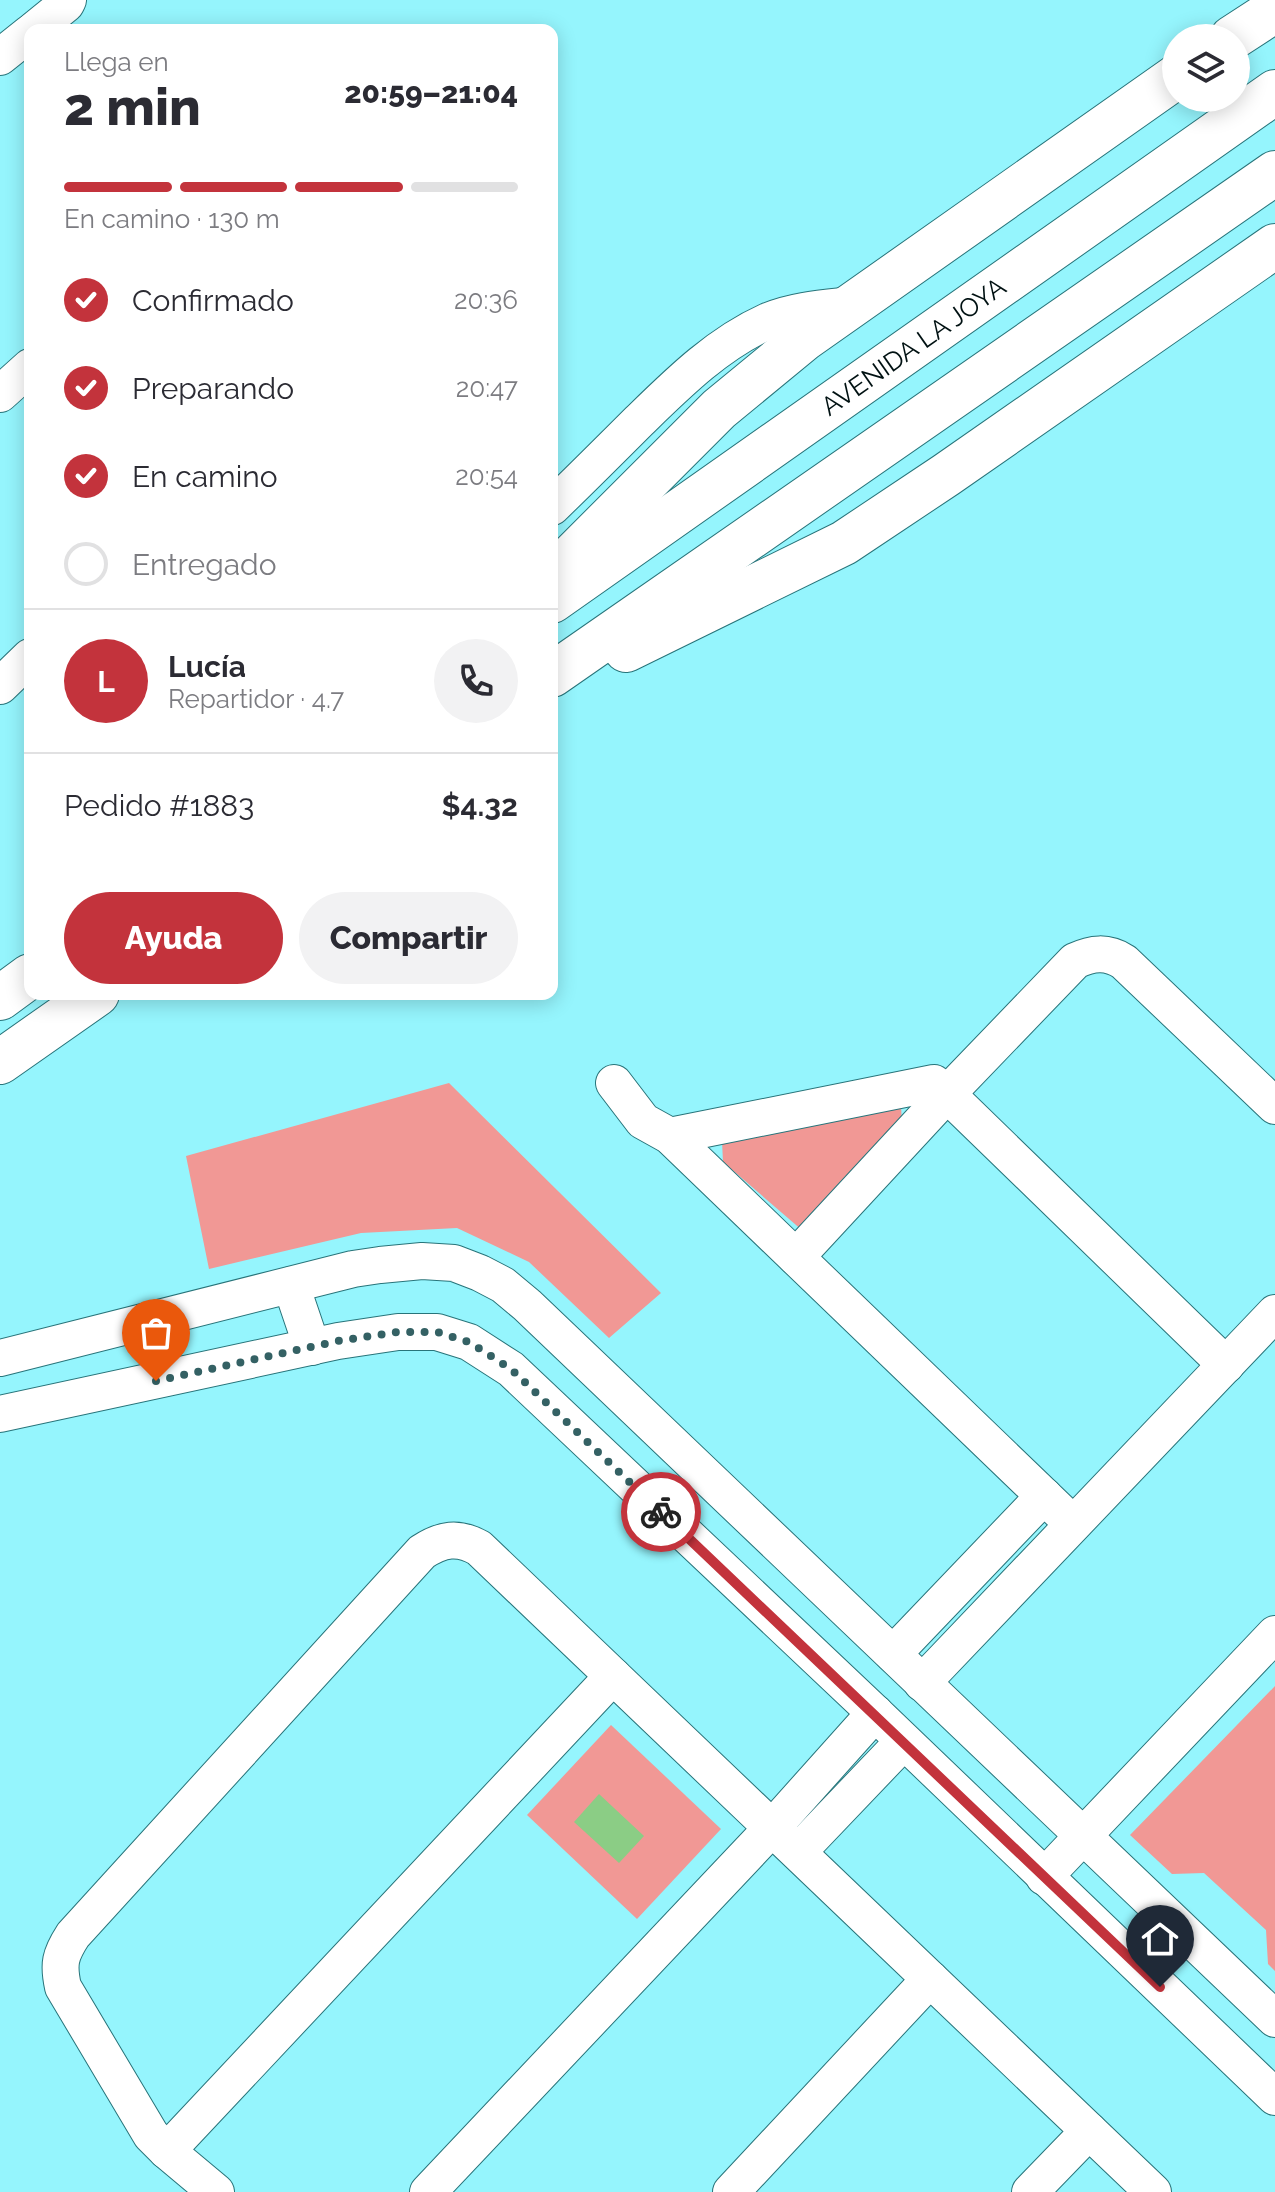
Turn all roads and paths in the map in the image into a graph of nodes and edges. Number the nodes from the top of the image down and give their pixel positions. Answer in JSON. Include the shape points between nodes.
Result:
{"nodes":[{"id":1,"x":68,"y":0,"type":"edge"},
{"id":2,"x":1275,"y":10,"type":"edge"},
{"id":3,"x":42,"y":24,"type":"edge"},
{"id":4,"x":1250,"y":26,"type":"edge"},
{"id":5,"x":24,"y":38,"type":"edge"},
{"id":6,"x":0,"y":57,"type":"edge"},
{"id":7,"x":1162,"y":87,"type":"edge"},
{"id":8,"x":1275,"y":92,"type":"edge"},
{"id":9,"x":1275,"y":173,"type":"edge"},
{"id":10,"x":1275,"y":246,"type":"edge"},
{"id":11,"x":851,"y":305,"type":"junction"},
{"id":12,"x":24,"y":372,"type":"edge"},
{"id":13,"x":0,"y":394,"type":"edge"},
{"id":14,"x":558,"y":501,"type":"edge"},
{"id":15,"x":558,"y":570,"type":"edge"},
{"id":16,"x":558,"y":597,"type":"edge"},
{"id":17,"x":24,"y":663,"type":"edge"},
{"id":18,"x":558,"y":671,"type":"edge"},
{"id":19,"x":558,"y":683,"type":"edge"},
{"id":20,"x":0,"y":686,"type":"edge"},
{"id":21,"x":24,"y":975,"type":"edge"},
{"id":22,"x":24,"y":980,"type":"edge"},
{"id":23,"x":0,"y":998,"type":"edge"},
{"id":24,"x":88,"y":1000,"type":"edge"},
{"id":25,"x":0,"y":1062,"type":"edge"},
{"id":26,"x":614,"y":1083,"type":"dead end"},
{"id":27,"x":947,"y":1094,"type":"junction"},
{"id":28,"x":1275,"y":1106,"type":"edge"},
{"id":29,"x":670,"y":1136,"type":"junction"},
{"id":30,"x":796,"y":1257,"type":"junction"},
{"id":31,"x":291,"y":1285,"type":"junction"},
{"id":32,"x":1275,"y":1313,"type":"edge"},
{"id":33,"x":312,"y":1347,"type":"junction"},
{"id":34,"x":0,"y":1358,"type":"edge"},
{"id":35,"x":1226,"y":1365,"type":"junction"},
{"id":36,"x":0,"y":1414,"type":"edge"},
{"id":37,"x":1044,"y":1496,"type":"junction"},
{"id":38,"x":1073,"y":1524,"type":"junction"},
{"id":39,"x":1275,"y":1634,"type":"edge"},
{"id":40,"x":893,"y":1654,"type":"junction"},
{"id":41,"x":613,"y":1676,"type":"junction"},
{"id":42,"x":922,"y":1683,"type":"junction"},
{"id":43,"x":875,"y":1713,"type":"junction"},
{"id":44,"x":903,"y":1742,"type":"junction"},
{"id":45,"x":772,"y":1828,"type":"junction"},
{"id":46,"x":1084,"y":1837,"type":"junction"},
{"id":47,"x":798,"y":1852,"type":"junction"},
{"id":48,"x":1044,"y":1877,"type":"junction"},
{"id":49,"x":930,"y":1979,"type":"junction"},
{"id":50,"x":1275,"y":2019,"type":"edge"},
{"id":51,"x":1275,"y":2097,"type":"edge"},
{"id":52,"x":1089,"y":2131,"type":"junction"},
{"id":53,"x":167,"y":2151,"type":"junction"},
{"id":54,"x":216,"y":2192,"type":"edge"},
{"id":55,"x":428,"y":2192,"type":"edge"},
{"id":56,"x":731,"y":2192,"type":"edge"},
{"id":57,"x":1030,"y":2192,"type":"edge"},
{"id":58,"x":1153,"y":2192,"type":"edge"}],
"edges":[{"from":1,"to":3,"type":"street"},
{"from":2,"to":4,"type":"main road"},
{"from":5,"to":6,"type":"street"},
{"from":7,"to":11,"type":"main road"},
{"from":8,"to":16,"type":"main road","name":"AVENIDA LA JOYA"},
{"from":9,"to":18,"type":"main road"},
{"from":10,"to":19,"type":"main road","via":[[844,543]]},
{"from":11,"to":14,"type":"street","via":[[770,321],[731,341],[687,375]]},
{"from":11,"to":15,"type":"main road","via":[[719,409]]},
{"from":12,"to":13,"type":"street"},
{"from":17,"to":20,"type":"street"},
{"from":21,"to":23,"type":"street"},
{"from":22,"to":23,"type":"main road"},
{"from":24,"to":25,"type":"main road"},
{"from":26,"to":29,"type":"street","via":[[643,1121]]},
{"from":27,"to":28,"type":"street","via":[[1075,961],[1101,953],[1124,962]]},
{"from":27,"to":29,"type":"street","via":[[934,1083]]},
{"from":27,"to":30,"type":"street"},
{"from":27,"to":35,"type":"street"},
{"from":29,"to":30,"type":"street"},
{"from":30,"to":37,"type":"street"},
{"from":31,"to":33,"type":"street"},
{"from":31,"to":34,"type":"street"},
{"from":31,"to":40,"type":"street","via":[[353,1269],[422,1261],[454,1263],[503,1285]]},
{"from":32,"to":35,"type":"street"},
{"from":33,"to":36,"type":"street"},
{"from":33,"to":43,"type":"street","via":[[398,1332],[437,1332],[491,1355]]},
{"from":35,"to":38,"type":"street"},
{"from":37,"to":38,"type":"street"},
{"from":37,"to":40,"type":"street"},
{"from":38,"to":42,"type":"street"},
{"from":39,"to":46,"type":"street"},
{"from":40,"to":42,"type":"street"},
{"from":41,"to":45,"type":"street"},
{"from":41,"to":53,"type":"street"},
{"from":41,"to":53,"type":"street","via":[[479,1548],[451,1539],[422,1552],[62,1952],[63,1987],[136,2112]]},
{"from":42,"to":46,"type":"street"},
{"from":43,"to":44,"type":"street"},
{"from":43,"to":45,"type":"street"},
{"from":44,"to":47,"type":"street"},
{"from":44,"to":48,"type":"street"},
{"from":45,"to":47,"type":"street"},
{"from":45,"to":55,"type":"street"},
{"from":46,"to":48,"type":"street"},
{"from":46,"to":50,"type":"street"},
{"from":47,"to":49,"type":"street"},
{"from":48,"to":51,"type":"street"},
{"from":49,"to":52,"type":"street"},
{"from":49,"to":56,"type":"street"},
{"from":52,"to":57,"type":"street"},
{"from":52,"to":58,"type":"street"},
{"from":53,"to":54,"type":"street"}]}
